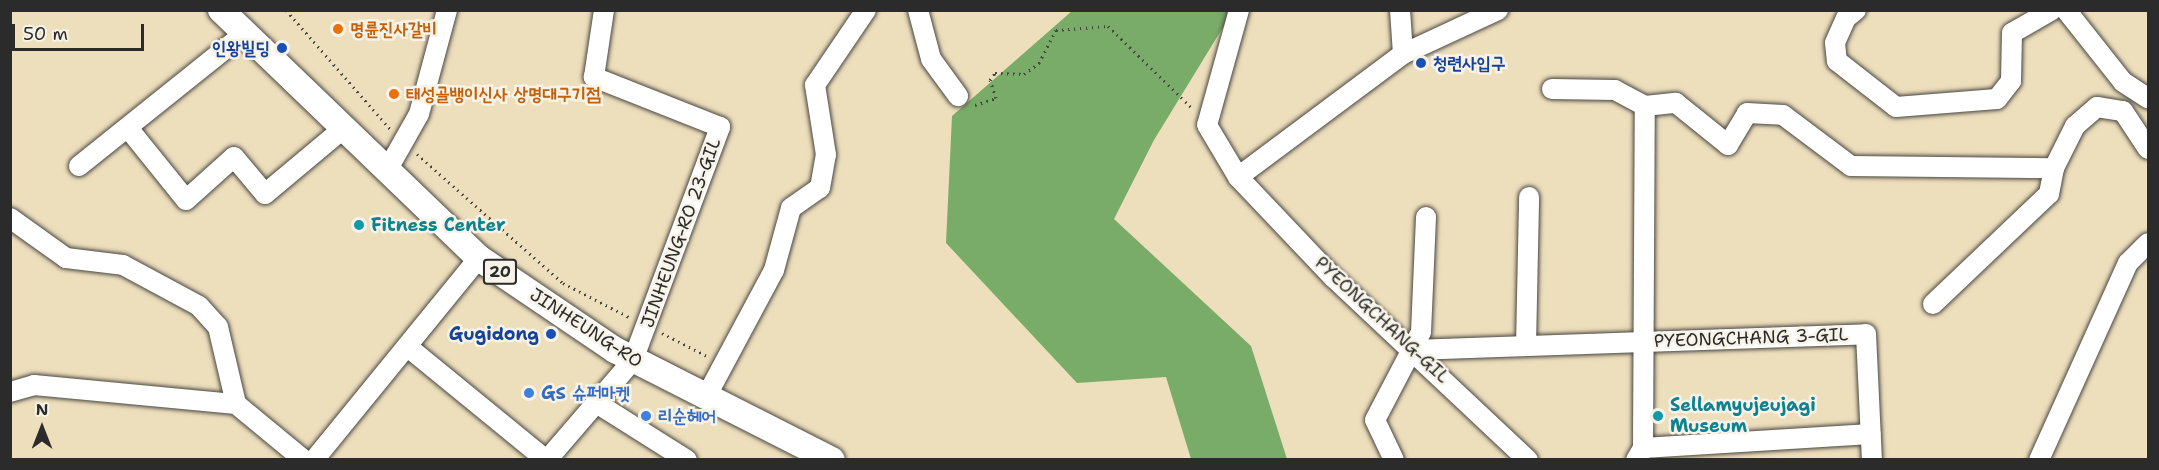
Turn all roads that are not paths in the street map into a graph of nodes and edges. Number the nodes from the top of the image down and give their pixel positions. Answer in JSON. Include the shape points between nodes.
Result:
{"nodes":[{"id":1,"x":221,"y":10,"type":"edge"},
{"id":2,"x":447,"y":10,"type":"edge"},
{"id":3,"x":604,"y":10,"type":"edge"},
{"id":4,"x":866,"y":10,"type":"edge"},
{"id":5,"x":918,"y":10,"type":"edge"},
{"id":6,"x":1239,"y":10,"type":"edge"},
{"id":7,"x":1400,"y":10,"type":"edge"},
{"id":8,"x":1498,"y":10,"type":"edge"},
{"id":9,"x":1857,"y":10,"type":"edge"},
{"id":10,"x":2052,"y":10,"type":"edge"},
{"id":11,"x":2066,"y":10,"type":"edge"},
{"id":12,"x":239,"y":22,"type":"edge"},
{"id":13,"x":1403,"y":54,"type":"junction"},
{"id":14,"x":1552,"y":89,"type":"dead end"},
{"id":15,"x":958,"y":96,"type":"road end"},
{"id":16,"x":2148,"y":98,"type":"edge"},
{"id":17,"x":1645,"y":106,"type":"junction"},
{"id":18,"x":345,"y":127,"type":"junction"},
{"id":19,"x":128,"y":128,"type":"junction"},
{"id":20,"x":2148,"y":149,"type":"edge"},
{"id":21,"x":79,"y":166,"type":"dead end"},
{"id":22,"x":389,"y":168,"type":"junction"},
{"id":23,"x":2054,"y":168,"type":"junction"},
{"id":24,"x":1238,"y":177,"type":"junction"},
{"id":25,"x":1529,"y":197,"type":"dead end"},
{"id":26,"x":10,"y":218,"type":"edge"},
{"id":27,"x":1425,"y":218,"type":"dead end"},
{"id":28,"x":2148,"y":243,"type":"edge"},
{"id":29,"x":479,"y":258,"type":"junction"},
{"id":30,"x":1933,"y":304,"type":"dead end"},
{"id":31,"x":1643,"y":342,"type":"junction"},
{"id":32,"x":1526,"y":346,"type":"junction"},
{"id":33,"x":408,"y":347,"type":"junction"},
{"id":34,"x":1414,"y":350,"type":"junction"},
{"id":35,"x":633,"y":360,"type":"junction"},
{"id":36,"x":10,"y":392,"type":"edge"},
{"id":37,"x":706,"y":397,"type":"junction"},
{"id":38,"x":236,"y":404,"type":"junction"},
{"id":39,"x":597,"y":404,"type":"junction"},
{"id":40,"x":1871,"y":434,"type":"junction"},
{"id":41,"x":1639,"y":454,"type":"edge"},
{"id":42,"x":304,"y":459,"type":"edge"},
{"id":43,"x":314,"y":459,"type":"edge"},
{"id":44,"x":547,"y":459,"type":"edge"},
{"id":45,"x":687,"y":459,"type":"edge"},
{"id":46,"x":832,"y":459,"type":"edge"},
{"id":47,"x":1394,"y":459,"type":"edge"},
{"id":48,"x":1528,"y":459,"type":"edge"},
{"id":49,"x":1872,"y":459,"type":"edge"},
{"id":50,"x":2039,"y":459,"type":"edge"}],
"edges":[{"from":1,"to":12,"type":"main road","name":"JINHEUNG-RO","number":"20"},
{"from":2,"to":22,"type":"street","via":[[419,114]]},
{"from":3,"to":35,"type":"street","name":"JINHEUNG-RO 23-GIL","via":[[594,77],[720,127]]},
{"from":4,"to":37,"type":"street","via":[[815,85],[826,155],[820,188],[791,208],[774,270]]},
{"from":5,"to":15,"type":"street","via":[[931,59]]},
{"from":6,"to":24,"type":"street","name":"PYEONGCHANG-GIL","via":[[1207,125]]},
{"from":7,"to":13,"type":"street"},
{"from":8,"to":13,"type":"street"},
{"from":9,"to":10,"type":"street","via":[[1846,18],[1835,44],[1837,61],[1896,107],[1997,99],[2011,81],[2012,33]]},
{"from":11,"to":16,"type":"street","via":[[2123,82]]},
{"from":12,"to":18,"type":"main road","name":"JINHEUNG-RO","number":"20"},
{"from":12,"to":19,"type":"street"},
{"from":13,"to":24,"type":"street"},
{"from":14,"to":17,"type":"street","via":[[1615,90]]},
{"from":17,"to":23,"type":"street","via":[[1676,103],[1728,145],[1748,113],[1784,115],[1851,166]]},
{"from":17,"to":31,"type":"street","name":"PYEONGCHANG 3-GIL"},
{"from":18,"to":19,"type":"street","via":[[265,194],[234,157],[186,200]]},
{"from":18,"to":22,"type":"main road","name":"JINHEUNG-RO","number":"20"},
{"from":19,"to":21,"type":"street"},
{"from":20,"to":23,"type":"street","via":[[2123,111],[2097,107],[2075,126]]},
{"from":22,"to":29,"type":"main road","name":"JINHEUNG-RO","number":"20"},
{"from":23,"to":30,"type":"street","via":[[2049,194]]},
{"from":24,"to":34,"type":"street","name":"PYEONGCHANG-GIL","via":[[1334,278]]},
{"from":25,"to":32,"type":"street"},
{"from":26,"to":38,"type":"street","via":[[66,258],[123,265],[199,306],[218,327]]},
{"from":27,"to":34,"type":"street","via":[[1421,332]]},
{"from":28,"to":50,"type":"street","via":[[2128,263]]},
{"from":29,"to":33,"type":"street"},
{"from":29,"to":35,"type":"main road","name":"JINHEUNG-RO","number":"20"},
{"from":31,"to":32,"type":"street","name":"PYEONGCHANG 3-GIL"},
{"from":31,"to":40,"type":"street","name":"PYEONGCHANG 3-GIL","via":[[1866,334]]},
{"from":31,"to":41,"type":"street","name":"PYEONGCHANG 3-GIL"},
{"from":32,"to":34,"type":"street","name":"PYEONGCHANG 3-GIL"},
{"from":33,"to":43,"type":"street"},
{"from":33,"to":44,"type":"street"},
{"from":34,"to":47,"type":"street","via":[[1375,420]]},
{"from":34,"to":48,"type":"street","name":"PYEONGCHANG-GIL"},
{"from":35,"to":37,"type":"main road","name":"JINHEUNG-RO","number":"20"},
{"from":35,"to":39,"type":"street","name":"JINHEUNG-RO 23-GIL"},
{"from":36,"to":38,"type":"street","via":[[34,385]]},
{"from":37,"to":46,"type":"main road","name":"JINHEUNG-RO","number":"20"},
{"from":38,"to":42,"type":"street"},
{"from":39,"to":44,"type":"street","name":"JINHEUNG-RO 23-GIL"},
{"from":39,"to":45,"type":"street"},
{"from":40,"to":41,"type":"street","name":"PYEONGCHANG 3-GIL"},
{"from":40,"to":49,"type":"street","name":"PYEONGCHANG 3-GIL"}]}
